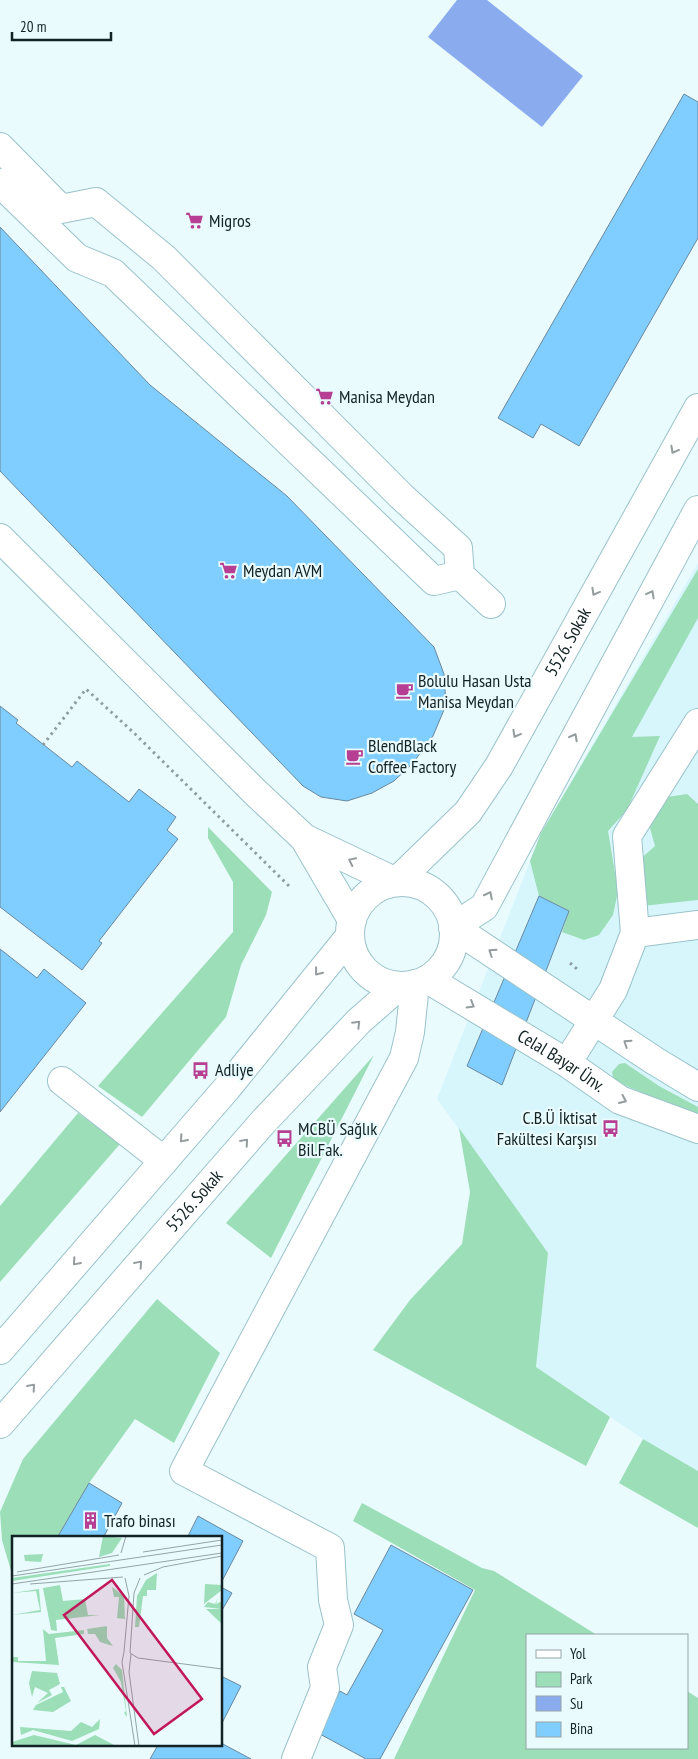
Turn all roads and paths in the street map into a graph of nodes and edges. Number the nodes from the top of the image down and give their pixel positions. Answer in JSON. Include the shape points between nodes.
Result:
{"nodes":[{"id":1,"x":0,"y":147,"type":"edge"},
{"id":2,"x":0,"y":183,"type":"edge"},
{"id":3,"x":698,"y":408,"type":"edge"},
{"id":4,"x":698,"y":510,"type":"edge"},
{"id":5,"x":0,"y":538,"type":"edge"},
{"id":6,"x":460,"y":575,"type":"junction"},
{"id":7,"x":491,"y":604,"type":"dead end"},
{"id":8,"x":698,"y":723,"type":"edge"},
{"id":9,"x":43,"y":745,"type":"dead end"},
{"id":10,"x":304,"y":838,"type":"junction"},
{"id":11,"x":396,"y":882,"type":"junction"},
{"id":12,"x":291,"y":888,"type":"dead end"},
{"id":13,"x":698,"y":925,"type":"edge"},
{"id":14,"x":454,"y":927,"type":"junction"},
{"id":15,"x":351,"y":928,"type":"junction"},
{"id":16,"x":635,"y":933,"type":"junction"},
{"id":17,"x":414,"y":983,"type":"junction"},
{"id":18,"x":594,"y":1021,"type":"junction"},
{"id":19,"x":567,"y":1063,"type":"junction"},
{"id":20,"x":62,"y":1081,"type":"dead end"},
{"id":21,"x":698,"y":1087,"type":"edge"},
{"id":22,"x":698,"y":1129,"type":"edge"},
{"id":23,"x":164,"y":1161,"type":"junction"},
{"id":24,"x":0,"y":1350,"type":"edge"},
{"id":25,"x":0,"y":1424,"type":"edge"},
{"id":26,"x":296,"y":1759,"type":"edge"}],
"edges":[{"from":1,"to":6,"type":"street","via":[[61,209],[96,202],[164,258],[401,496],[458,548]]},
{"from":2,"to":6,"type":"street","via":[[77,258],[113,273],[434,581]]},
{"from":3,"to":11,"type":"street","name":"5526. Sokak","one_way":true,"via":[[498,766],[468,812]]},
{"from":14,"to":4,"type":"street","one_way":true,"via":[[484,907]]},
{"from":5,"to":10,"type":"street"},
{"from":6,"to":7,"type":"street"},
{"from":8,"to":16,"type":"street","via":[[627,836]]},
{"from":9,"to":12,"type":"path","via":[[86,689]]},
{"from":11,"to":10,"type":"street","one_way":true},
{"from":10,"to":15,"type":"street"},
{"from":11,"to":14,"type":"street","via":[[427,888],[440,898]]},
{"from":11,"to":15,"type":"street","via":[[368,894],[358,906]]},
{"from":13,"to":16,"type":"street"},
{"from":14,"to":17,"type":"street","via":[[454,942],[449,956]]},
{"from":18,"to":14,"type":"street","one_way":true},
{"from":15,"to":17,"type":"street","via":[[353,951],[365,970],[384,983]]},
{"from":15,"to":23,"type":"street","one_way":true},
{"from":16,"to":18,"type":"street","via":[[613,990]]},
{"from":17,"to":19,"type":"street","name":"Celal Bayar Ünv.","one_way":true},
{"from":25,"to":17,"type":"street","name":"5526. Sokak","one_way":true,"via":[[264,1121],[359,1021]]},
{"from":17,"to":26,"type":"street","via":[[410,1032],[404,1058],[184,1471],[330,1548],[333,1600],[339,1625],[322,1667],[325,1688]]},
{"from":18,"to":19,"type":"street"},
{"from":21,"to":18,"type":"street","one_way":true},
{"from":19,"to":22,"type":"street","name":"Celal Bayar Ünv.","one_way":true,"via":[[620,1100]]},
{"from":20,"to":23,"type":"street"},
{"from":23,"to":24,"type":"street","one_way":true}]}
